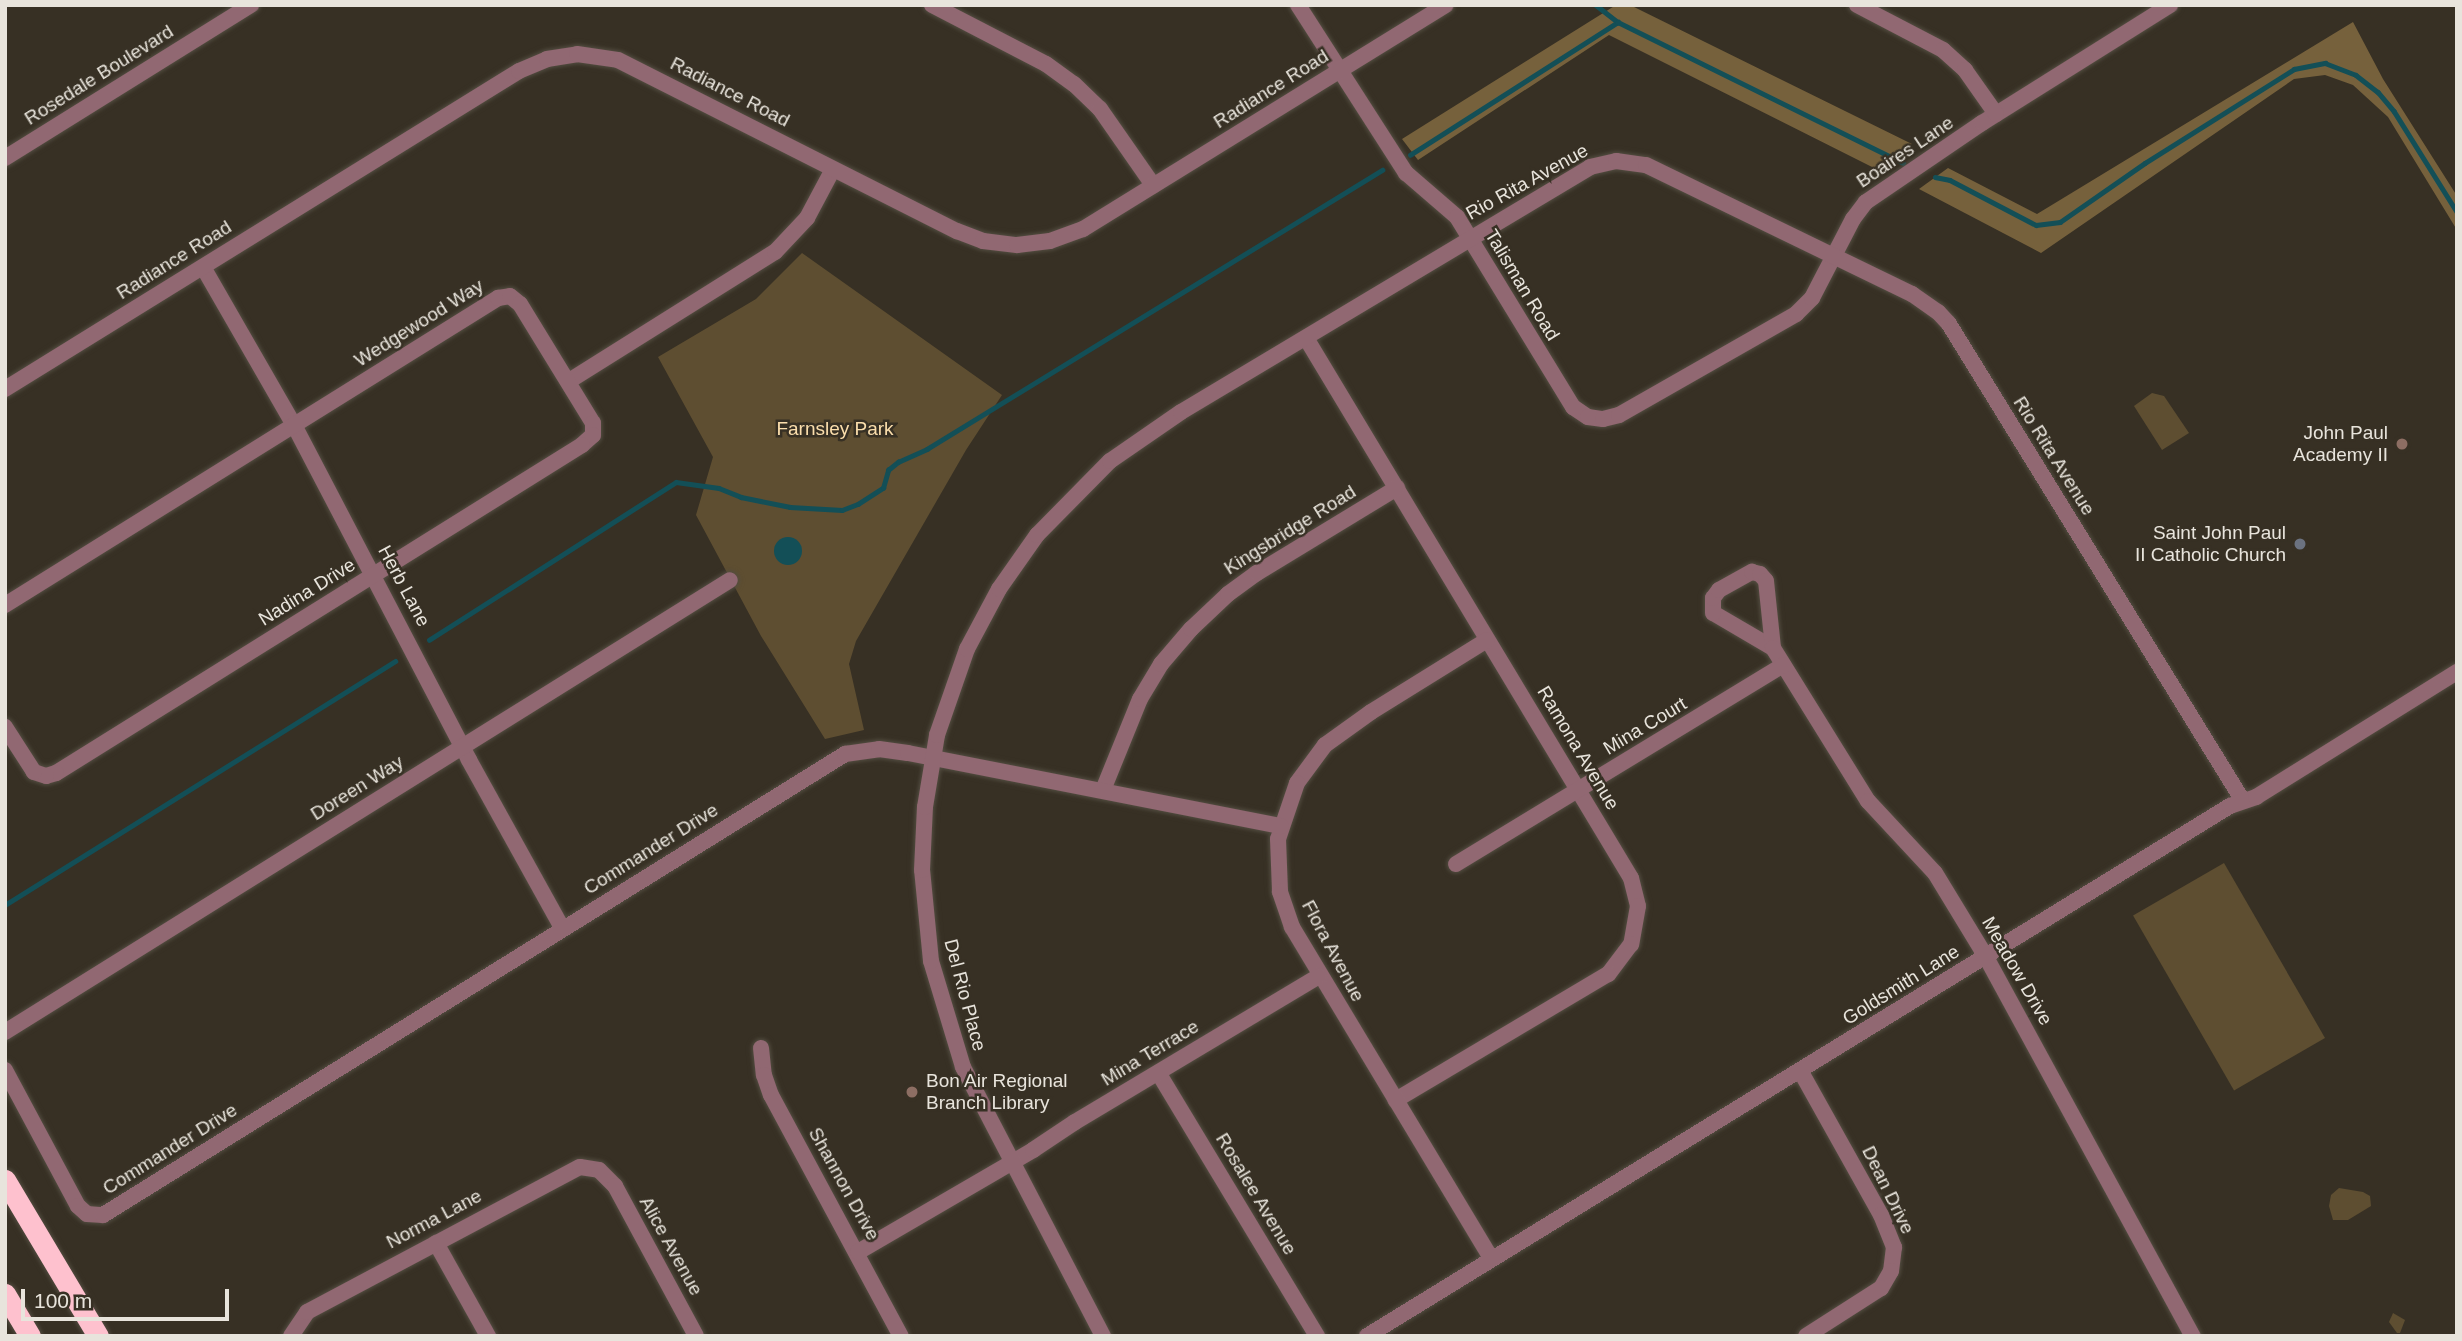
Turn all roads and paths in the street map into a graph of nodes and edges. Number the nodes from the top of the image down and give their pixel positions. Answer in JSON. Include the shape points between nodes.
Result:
{"nodes":[{"id":1,"x":251,"y":5,"type":"edge"},
{"id":2,"x":932,"y":5,"type":"edge"},
{"id":3,"x":1298,"y":5,"type":"edge"},
{"id":4,"x":1445,"y":5,"type":"edge"},
{"id":5,"x":1857,"y":5,"type":"edge"},
{"id":6,"x":2170,"y":5,"type":"edge"},
{"id":7,"x":1877,"y":9,"type":"edge"},
{"id":8,"x":1341,"y":70,"type":"junction"},
{"id":9,"x":1996,"y":114,"type":"junction"},
{"id":10,"x":5,"y":158,"type":"edge"},
{"id":11,"x":833,"y":169,"type":"junction"},
{"id":12,"x":1153,"y":185,"type":"junction"},
{"id":13,"x":1469,"y":237,"type":"junction"},
{"id":14,"x":1834,"y":256,"type":"junction"},
{"id":15,"x":203,"y":267,"type":"junction"},
{"id":16,"x":1306,"y":338,"type":"junction"},
{"id":17,"x":569,"y":382,"type":"junction"},
{"id":18,"x":5,"y":389,"type":"edge"},
{"id":19,"x":1588,"y":417,"type":"joint"},
{"id":20,"x":294,"y":425,"type":"junction"},
{"id":21,"x":1397,"y":488,"type":"junction"},
{"id":22,"x":374,"y":575,"type":"junction"},
{"id":23,"x":730,"y":580,"type":"dead end"},
{"id":24,"x":5,"y":605,"type":"edge"},
{"id":25,"x":1487,"y":640,"type":"junction"},
{"id":26,"x":1773,"y":649,"type":"junction"},
{"id":27,"x":1783,"y":666,"type":"junction"},
{"id":28,"x":2457,"y":672,"type":"edge"},
{"id":29,"x":5,"y":727,"type":"edge"},
{"id":30,"x":463,"y":746,"type":"junction"},
{"id":31,"x":933,"y":759,"type":"junction"},
{"id":32,"x":1103,"y":790,"type":"junction"},
{"id":33,"x":1579,"y":790,"type":"junction"},
{"id":34,"x":2243,"y":801,"type":"junction"},
{"id":35,"x":1281,"y":826,"type":"junction"},
{"id":36,"x":1456,"y":864,"type":"dead end"},
{"id":37,"x":562,"y":928,"type":"junction"},
{"id":38,"x":1986,"y":957,"type":"junction"},
{"id":39,"x":1319,"y":976,"type":"junction"},
{"id":40,"x":5,"y":1032,"type":"edge"},
{"id":41,"x":761,"y":1048,"type":"dead end"},
{"id":42,"x":5,"y":1070,"type":"edge"},
{"id":43,"x":1801,"y":1072,"type":"junction"},
{"id":44,"x":1159,"y":1074,"type":"junction"},
{"id":45,"x":1395,"y":1100,"type":"junction"},
{"id":46,"x":5,"y":1161,"type":"edge"},
{"id":47,"x":1012,"y":1163,"type":"junction"},
{"id":48,"x":608,"y":1177,"type":"joint"},
{"id":49,"x":5,"y":1180,"type":"edge"},
{"id":50,"x":39,"y":1237,"type":"junction"},
{"id":51,"x":436,"y":1243,"type":"junction"},
{"id":52,"x":858,"y":1252,"type":"junction"},
{"id":53,"x":1491,"y":1258,"type":"junction"},
{"id":54,"x":5,"y":1294,"type":"edge"},
{"id":55,"x":291,"y":1335,"type":"edge"},
{"id":56,"x":30,"y":1336,"type":"edge"},
{"id":57,"x":98,"y":1336,"type":"edge"},
{"id":58,"x":488,"y":1336,"type":"edge"},
{"id":59,"x":696,"y":1336,"type":"edge"},
{"id":60,"x":901,"y":1336,"type":"edge"},
{"id":61,"x":1103,"y":1336,"type":"edge"},
{"id":62,"x":1317,"y":1336,"type":"edge"},
{"id":63,"x":1367,"y":1336,"type":"edge"},
{"id":64,"x":1806,"y":1336,"type":"edge"},
{"id":65,"x":2193,"y":1336,"type":"edge"}],
"edges":[{"from":1,"to":10,"type":"street","name":"Rosedale Boulevard"},
{"from":2,"to":12,"type":"street","via":[[1046,64],[1074,84],[1100,109]]},
{"from":3,"to":8,"type":"street","name":"Talisman Road"},
{"from":4,"to":8,"type":"street","name":"Radiance Road"},
{"from":5,"to":7,"type":"street"},
{"from":6,"to":9,"type":"street","name":"Boaires Lane"},
{"from":7,"to":9,"type":"street","via":[[1943,50],[1965,70]]},
{"from":8,"to":12,"type":"street","name":"Radiance Road"},
{"from":8,"to":13,"type":"street","name":"Talisman Road","via":[[1406,173],[1457,217]]},
{"from":9,"to":14,"type":"street","name":"Boaires Lane","via":[[1866,202]]},
{"from":11,"to":12,"type":"street","name":"Radiance Road","via":[[957,231],[983,241],[1017,245],[1050,241],[1083,229]]},
{"from":11,"to":15,"type":"street","name":"Radiance Road","via":[[618,60],[599,55],[563,56],[519,71]]},
{"from":11,"to":17,"type":"street","via":[[807,218],[775,252]]},
{"from":13,"to":14,"type":"street","name":"Rio Rita Avenue","via":[[1590,167],[1628,161],[1646,164]]},
{"from":13,"to":16,"type":"street","name":"Rio Rita Avenue"},
{"from":13,"to":19,"type":"street","name":"Talisman Road","via":[[1566,397]]},
{"from":14,"to":19,"type":"street","name":"Boaires Lane","via":[[1812,299],[1796,314],[1619,415]]},
{"from":14,"to":34,"type":"street","name":"Rio Rita Avenue","via":[[1919,298],[1949,324]]},
{"from":15,"to":18,"type":"street","name":"Radiance Road"},
{"from":15,"to":20,"type":"street","name":"Herb Lane"},
{"from":16,"to":21,"type":"street","name":"Ramona Avenue"},
{"from":16,"to":31,"type":"street","name":"Rio Rita Avenue","via":[[1136,440],[1060,508],[1016,563],[984,615],[958,670]]},
{"from":17,"to":20,"type":"street","name":"Wedgewood Way","via":[[520,304],[506,296]]},
{"from":17,"to":22,"type":"street","name":"Nadina Drive","via":[[593,423],[589,440]]},
{"from":20,"to":22,"type":"street","name":"Herb Lane"},
{"from":20,"to":24,"type":"street","name":"Wedgewood Way"},
{"from":21,"to":25,"type":"street","name":"Ramona Avenue"},
{"from":21,"to":32,"type":"street","name":"Kingsbridge Road","via":[[1257,573],[1191,629],[1161,664],[1140,699]]},
{"from":22,"to":29,"type":"street","name":"Nadina Drive","via":[[50,776],[34,772]]},
{"from":22,"to":30,"type":"street","name":"Herb Lane"},
{"from":23,"to":30,"type":"street","name":"Doreen Way"},
{"from":25,"to":33,"type":"street","name":"Ramona Avenue"},
{"from":25,"to":35,"type":"street","name":"Flora Avenue","via":[[1325,745],[1297,783]]},
{"from":26,"to":26,"type":"street","name":"Meadow Drive","via":[[1769,591],[1760,574],[1743,576],[1719,590],[1710,606],[1713,613]]},
{"from":26,"to":27,"type":"street","name":"Meadow Drive"},
{"from":27,"to":33,"type":"street","name":"Mina Court"},
{"from":27,"to":38,"type":"street","name":"Meadow Drive","via":[[1868,801],[1934,873]]},
{"from":28,"to":34,"type":"street","name":"Goldsmith Lane"},
{"from":30,"to":37,"type":"street","name":"Herb Lane"},
{"from":30,"to":40,"type":"street","name":"Doreen Way"},
{"from":31,"to":32,"type":"street","name":"Commander Drive"},
{"from":31,"to":37,"type":"street","name":"Commander Drive","via":[[879,749],[845,754]]},
{"from":31,"to":47,"type":"street","name":"Del Rio Place","via":[[922,870],[931,961],[963,1066]]},
{"from":32,"to":35,"type":"street","name":"Commander Drive"},
{"from":33,"to":36,"type":"street","name":"Mina Court"},
{"from":33,"to":45,"type":"street","name":"Ramona Avenue","via":[[1636,893],[1637,919],[1625,955],[1598,981]]},
{"from":34,"to":38,"type":"street","name":"Goldsmith Lane"},
{"from":35,"to":39,"type":"street","name":"Flora Avenue","via":[[1280,892],[1292,927]]},
{"from":37,"to":42,"type":"street","name":"Commander Drive","via":[[103,1215],[87,1214],[78,1206]]},
{"from":38,"to":43,"type":"street","name":"Goldsmith Lane"},
{"from":38,"to":65,"type":"street","name":"Meadow Drive"},
{"from":39,"to":44,"type":"street","name":"Mina Terrace"},
{"from":39,"to":45,"type":"street","name":"Flora Avenue"},
{"from":41,"to":52,"type":"street","name":"Shannon Drive","via":[[771,1095]]},
{"from":43,"to":53,"type":"street","name":"Goldsmith Lane"},
{"from":43,"to":64,"type":"street","name":"Dean Drive","via":[[1881,1215],[1894,1247],[1891,1271],[1881,1288]]},
{"from":44,"to":47,"type":"street","name":"Mina Terrace"},
{"from":44,"to":62,"type":"street","name":"Rosalee Avenue"},
{"from":45,"to":53,"type":"street","name":"Flora Avenue"},
{"from":46,"to":50,"type":"highway"},
{"from":47,"to":52,"type":"street","name":"Mina Terrace"},
{"from":47,"to":61,"type":"street","name":"Del Rio Place"},
{"from":48,"to":51,"type":"street","name":"Norma Lane","via":[[592,1168],[566,1172]]},
{"from":48,"to":59,"type":"street","name":"Alice Avenue"},
{"from":49,"to":50,"type":"highway"},
{"from":50,"to":57,"type":"highway"},
{"from":51,"to":55,"type":"street","name":"Norma Lane","via":[[307,1312]]},
{"from":51,"to":58,"type":"street"},
{"from":52,"to":60,"type":"street","name":"Shannon Drive"},
{"from":53,"to":63,"type":"street","name":"Goldsmith Lane"},
{"from":54,"to":56,"type":"highway"}]}
